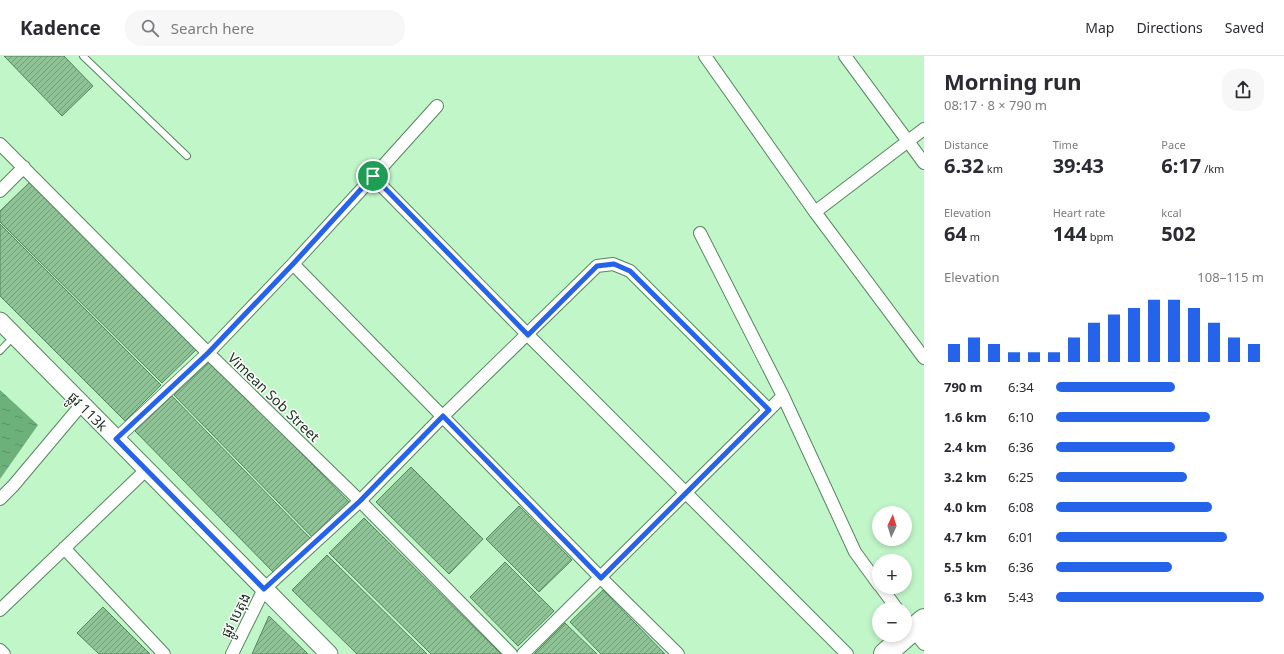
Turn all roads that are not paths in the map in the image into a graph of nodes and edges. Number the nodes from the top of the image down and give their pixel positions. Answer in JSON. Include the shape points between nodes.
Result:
{"nodes":[{"id":1,"x":83,"y":56,"type":"edge"},
{"id":2,"x":705,"y":56,"type":"edge"},
{"id":3,"x":845,"y":56,"type":"edge"},
{"id":4,"x":437,"y":106,"type":"dead end"},
{"id":5,"x":924,"y":129,"type":"edge"},
{"id":6,"x":908,"y":142,"type":"junction"},
{"id":7,"x":0,"y":144,"type":"edge"},
{"id":8,"x":187,"y":156,"type":"dead end"},
{"id":9,"x":924,"y":163,"type":"edge"},
{"id":10,"x":24,"y":167,"type":"junction"},
{"id":11,"x":373,"y":176,"type":"junction"},
{"id":12,"x":0,"y":191,"type":"edge"},
{"id":13,"x":814,"y":212,"type":"junction"},
{"id":14,"x":700,"y":233,"type":"dead end"},
{"id":15,"x":293,"y":264,"type":"junction"},
{"id":16,"x":0,"y":321,"type":"edge"},
{"id":17,"x":14,"y":335,"type":"junction"},
{"id":18,"x":528,"y":335,"type":"junction"},
{"id":19,"x":0,"y":351,"type":"edge"},
{"id":20,"x":208,"y":353,"type":"junction"},
{"id":21,"x":924,"y":358,"type":"edge"},
{"id":22,"x":782,"y":396,"type":"junction"},
{"id":23,"x":82,"y":404,"type":"junction"},
{"id":24,"x":769,"y":410,"type":"junction"},
{"id":25,"x":443,"y":416,"type":"junction"},
{"id":26,"x":116,"y":439,"type":"junction"},
{"id":27,"x":146,"y":469,"type":"junction"},
{"id":28,"x":686,"y":493,"type":"junction"},
{"id":29,"x":0,"y":499,"type":"edge"},
{"id":30,"x":360,"y":501,"type":"junction"},
{"id":31,"x":64,"y":548,"type":"junction"},
{"id":32,"x":872,"y":575,"type":"edge"},
{"id":33,"x":601,"y":578,"type":"junction"},
{"id":34,"x":264,"y":589,"type":"junction"},
{"id":35,"x":0,"y":610,"type":"edge"},
{"id":36,"x":916,"y":629,"type":"edge"},
{"id":37,"x":0,"y":650,"type":"edge"},
{"id":38,"x":4,"y":654,"type":"edge"},
{"id":39,"x":164,"y":654,"type":"edge"},
{"id":40,"x":232,"y":654,"type":"edge"},
{"id":41,"x":329,"y":654,"type":"edge"},
{"id":42,"x":511,"y":654,"type":"edge"},
{"id":43,"x":523,"y":654,"type":"edge"},
{"id":44,"x":678,"y":654,"type":"edge"},
{"id":45,"x":847,"y":654,"type":"edge"},
{"id":46,"x":885,"y":654,"type":"edge"}],
"edges":[{"from":1,"to":8,"type":"lane"},
{"from":2,"to":13,"type":"street"},
{"from":3,"to":6,"type":"street"},
{"from":4,"to":11,"type":"street"},
{"from":5,"to":6,"type":"street"},
{"from":6,"to":9,"type":"street"},
{"from":6,"to":13,"type":"street"},
{"from":7,"to":10,"type":"street","name":"Vimean Sob Street"},
{"from":10,"to":12,"type":"street"},
{"from":10,"to":20,"type":"street","name":"Vimean Sob Street"},
{"from":11,"to":15,"type":"street"},
{"from":11,"to":18,"type":"street"},
{"from":13,"to":21,"type":"street"},
{"from":14,"to":22,"type":"street"},
{"from":15,"to":20,"type":"street"},
{"from":15,"to":25,"type":"street"},
{"from":16,"to":17,"type":"street","name":"ផ្លូវ 113k"},
{"from":17,"to":19,"type":"lane"},
{"from":17,"to":23,"type":"street","name":"ផ្លូវ 113k"},
{"from":18,"to":24,"type":"street","via":[[597,266],[614,264],[630,271]]},
{"from":18,"to":25,"type":"street"},
{"from":18,"to":28,"type":"street"},
{"from":20,"to":26,"type":"street"},
{"from":20,"to":30,"type":"street","name":"Vimean Sob Street"},
{"from":22,"to":24,"type":"street"},
{"from":22,"to":32,"type":"street","via":[[855,552]]},
{"from":23,"to":26,"type":"street","name":"ផ្លូវ 113k"},
{"from":23,"to":29,"type":"street"},
{"from":24,"to":28,"type":"street"},
{"from":25,"to":30,"type":"street"},
{"from":25,"to":33,"type":"street"},
{"from":26,"to":27,"type":"street","name":"ផ្លូវ 113k"},
{"from":27,"to":31,"type":"street"},
{"from":27,"to":34,"type":"street","name":"ផ្លូវ 113k"},
{"from":28,"to":33,"type":"street"},
{"from":28,"to":45,"type":"street"},
{"from":30,"to":34,"type":"street"},
{"from":30,"to":42,"type":"street","name":"Vimean Sob Street"},
{"from":31,"to":35,"type":"street"},
{"from":31,"to":39,"type":"street"},
{"from":33,"to":43,"type":"street"},
{"from":33,"to":44,"type":"street"},
{"from":34,"to":40,"type":"street","name":"ផ្លូវ បេតុង"},
{"from":34,"to":41,"type":"street","name":"ផ្លូវ 113k"},
{"from":36,"to":46,"type":"highway"},
{"from":37,"to":38,"type":"street"}]}
